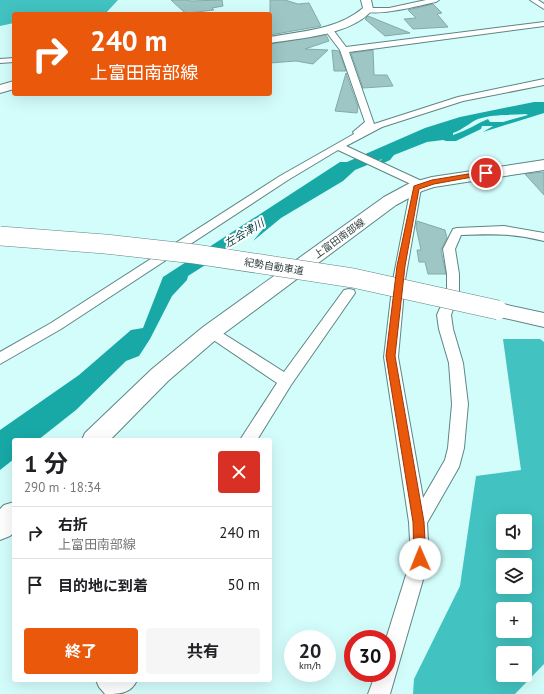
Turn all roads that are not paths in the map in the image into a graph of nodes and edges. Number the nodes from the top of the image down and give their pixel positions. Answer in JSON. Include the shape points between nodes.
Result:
{"nodes":[{"id":1,"x":436,"y":0,"type":"edge"},
{"id":2,"x":533,"y":0,"type":"edge"},
{"id":3,"x":366,"y":5,"type":"edge"},
{"id":4,"x":544,"y":7,"type":"edge"},
{"id":5,"x":544,"y":24,"type":"edge"},
{"id":6,"x":328,"y":29,"type":"junction"},
{"id":7,"x":272,"y":40,"type":"edge"},
{"id":8,"x":344,"y":50,"type":"junction"},
{"id":9,"x":12,"y":60,"type":"edge"},
{"id":10,"x":0,"y":61,"type":"edge"},
{"id":11,"x":544,"y":82,"type":"edge"},
{"id":12,"x":12,"y":86,"type":"edge"},
{"id":13,"x":0,"y":89,"type":"edge"},
{"id":14,"x":341,"y":148,"type":"junction"},
{"id":15,"x":544,"y":165,"type":"edge"},
{"id":16,"x":416,"y":184,"type":"junction"},
{"id":17,"x":0,"y":236,"type":"edge"},
{"id":18,"x":544,"y":237,"type":"edge"},
{"id":19,"x":348,"y":293,"type":"dead end"},
{"id":20,"x":544,"y":320,"type":"edge"},
{"id":21,"x":211,"y":332,"type":"junction"},
{"id":22,"x":0,"y":358,"type":"edge"},
{"id":23,"x":286,"y":381,"type":"junction"},
{"id":24,"x":96,"y":438,"type":"edge"},
{"id":25,"x":249,"y":438,"type":"edge"},
{"id":26,"x":12,"y":516,"type":"edge"},
{"id":27,"x":418,"y":522,"type":"junction"},
{"id":28,"x":0,"y":527,"type":"edge"},
{"id":29,"x":396,"y":639,"type":"edge"},
{"id":30,"x":108,"y":682,"type":"edge"},
{"id":31,"x":124,"y":682,"type":"edge"},
{"id":32,"x":383,"y":682,"type":"edge"},
{"id":33,"x":379,"y":694,"type":"edge"}],
"edges":[{"from":1,"to":3,"type":"street","via":[[389,10]]},
{"from":2,"to":4,"type":"street"},
{"from":3,"to":6,"type":"main road","via":[[362,15]]},
{"from":5,"to":8,"type":"street"},
{"from":6,"to":7,"type":"main road"},
{"from":6,"to":8,"type":"street"},
{"from":8,"to":14,"type":"street","via":[[370,123]]},
{"from":9,"to":10,"type":"street"},
{"from":11,"to":14,"type":"street","via":[[461,99],[379,125]]},
{"from":12,"to":13,"type":"main road"},
{"from":14,"to":16,"type":"street"},
{"from":14,"to":22,"type":"street","via":[[284,178],[56,326]]},
{"from":15,"to":16,"type":"main road","name":"上富田南部線"},
{"from":16,"to":21,"type":"main road","name":"上富田南部線"},
{"from":16,"to":27,"type":"street","via":[[399,280],[391,356]]},
{"from":17,"to":20,"type":"main road","name":"紀勢自動車道","bridge":true,"via":[[202,255],[353,278]]},
{"from":18,"to":27,"type":"street","via":[[492,230],[457,232],[449,249],[453,292],[444,315],[456,363],[460,404],[456,448],[452,462]]},
{"from":19,"to":23,"type":"street"},
{"from":21,"to":23,"type":"street"},
{"from":21,"to":24,"type":"main road","name":"上富田南部線","via":[[160,375]]},
{"from":23,"to":25,"type":"street"},
{"from":26,"to":28,"type":"main road"},
{"from":27,"to":29,"type":"street","via":[[420,559]]},
{"from":30,"to":31,"type":"street","via":[[114,688]]},
{"from":32,"to":33,"type":"street"}]}
